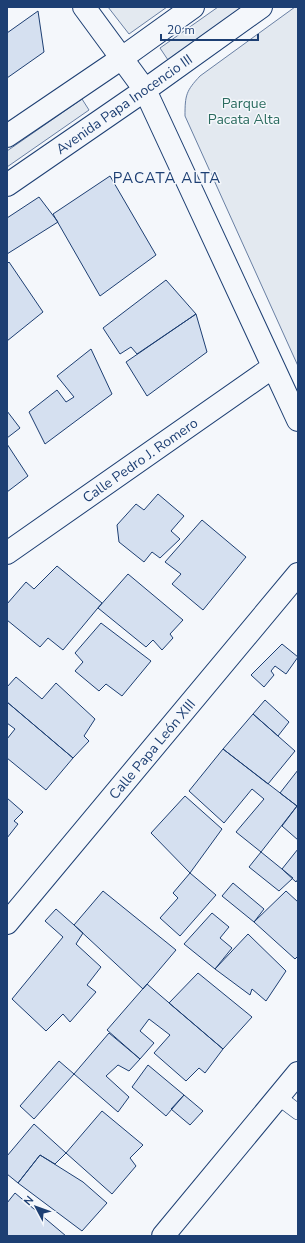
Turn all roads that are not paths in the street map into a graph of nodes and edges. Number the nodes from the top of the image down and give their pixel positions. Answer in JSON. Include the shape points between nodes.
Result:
{"nodes":[{"id":1,"x":84,"y":7,"type":"edge"},
{"id":2,"x":193,"y":7,"type":"edge"},
{"id":3,"x":261,"y":7,"type":"edge"},
{"id":4,"x":122,"y":58,"type":"junction"},
{"id":5,"x":145,"y":90,"type":"junction"},
{"id":6,"x":7,"y":136,"type":"edge"},
{"id":7,"x":7,"y":186,"type":"edge"},
{"id":8,"x":273,"y":367,"type":"junction"},
{"id":9,"x":298,"y":420,"type":"edge"},
{"id":10,"x":7,"y":553,"type":"edge"},
{"id":11,"x":298,"y":574,"type":"edge"},
{"id":12,"x":7,"y":923,"type":"edge"},
{"id":13,"x":298,"y":1073,"type":"edge"},
{"id":14,"x":278,"y":1097,"type":"junction"},
{"id":15,"x":298,"y":1112,"type":"edge"},
{"id":16,"x":163,"y":1236,"type":"edge"}],
"edges":[{"from":1,"to":4,"type":"street"},
{"from":2,"to":4,"type":"street"},
{"from":3,"to":5,"type":"street","name":"Avenida Papa Inocencio III"},
{"from":4,"to":5,"type":"street"},
{"from":4,"to":6,"type":"street"},
{"from":5,"to":7,"type":"street","name":"Avenida Papa Inocencio III"},
{"from":5,"to":8,"type":"street"},
{"from":8,"to":9,"type":"street"},
{"from":8,"to":10,"type":"street","name":"Calle Pedro J. Romero"},
{"from":11,"to":12,"type":"street","name":"Calle Papa León XIII"},
{"from":13,"to":14,"type":"street"},
{"from":14,"to":15,"type":"lane"},
{"from":14,"to":16,"type":"street"}]}
